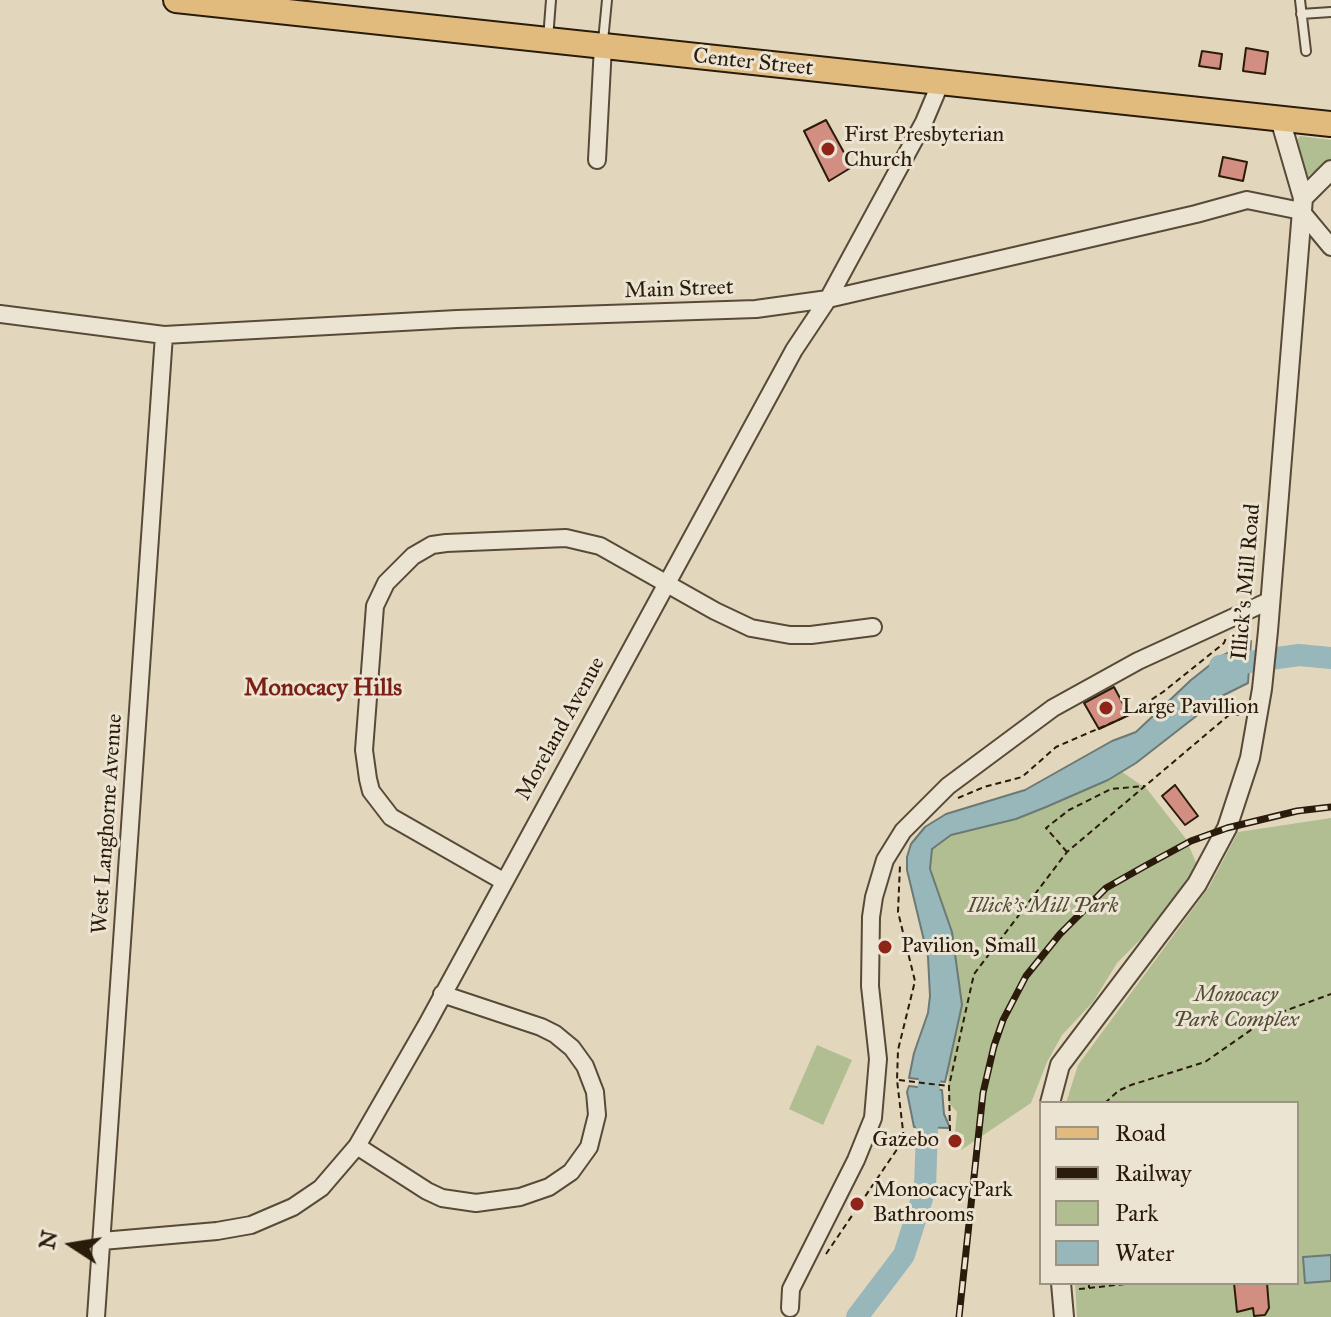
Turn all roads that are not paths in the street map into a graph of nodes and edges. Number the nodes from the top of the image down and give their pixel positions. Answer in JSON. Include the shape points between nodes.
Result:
{"nodes":[{"id":1,"x":186,"y":0,"type":"edge"},
{"id":2,"x":551,"y":0,"type":"edge"},
{"id":3,"x":607,"y":0,"type":"edge"},
{"id":4,"x":1300,"y":0,"type":"edge"},
{"id":5,"x":1331,"y":12,"type":"edge"},
{"id":6,"x":1301,"y":14,"type":"junction"},
{"id":7,"x":548,"y":40,"type":"junction"},
{"id":8,"x":603,"y":46,"type":"junction"},
{"id":9,"x":1306,"y":51,"type":"dead end"},
{"id":10,"x":940,"y":84,"type":"junction"},
{"id":11,"x":1280,"y":119,"type":"junction"},
{"id":12,"x":1331,"y":124,"type":"edge"},
{"id":13,"x":597,"y":160,"type":"dead end"},
{"id":14,"x":1331,"y":170,"type":"edge"},
{"id":15,"x":1302,"y":204,"type":"junction"},
{"id":16,"x":1331,"y":247,"type":"edge"},
{"id":17,"x":828,"y":299,"type":"junction"},
{"id":18,"x":0,"y":314,"type":"edge"},
{"id":19,"x":164,"y":335,"type":"junction"},
{"id":20,"x":665,"y":584,"type":"junction"},
{"id":21,"x":1271,"y":600,"type":"junction"},
{"id":22,"x":873,"y":627,"type":"dead end"},
{"id":23,"x":503,"y":881,"type":"junction"},
{"id":24,"x":442,"y":994,"type":"junction"},
{"id":25,"x":1051,"y":1101,"type":"edge"},
{"id":26,"x":357,"y":1146,"type":"junction"},
{"id":27,"x":102,"y":1241,"type":"junction"},
{"id":28,"x":1065,"y":1287,"type":"edge"},
{"id":29,"x":790,"y":1308,"type":"dead end"},
{"id":30,"x":96,"y":1317,"type":"edge"},
{"id":31,"x":1064,"y":1317,"type":"edge"}],
"edges":[{"from":1,"to":7,"type":"main road","name":"Center Street"},
{"from":2,"to":7,"type":"lane"},
{"from":3,"to":8,"type":"lane"},
{"from":4,"to":6,"type":"lane"},
{"from":5,"to":6,"type":"lane"},
{"from":6,"to":9,"type":"lane"},
{"from":7,"to":8,"type":"main road","name":"Center Street"},
{"from":8,"to":10,"type":"main road","name":"Center Street"},
{"from":8,"to":13,"type":"street"},
{"from":10,"to":11,"type":"main road","name":"Center Street"},
{"from":10,"to":17,"type":"street","name":"Moreland Avenue"},
{"from":11,"to":12,"type":"main road","name":"Center Street"},
{"from":11,"to":15,"type":"street","name":"Illick's Mill Road"},
{"from":14,"to":15,"type":"street"},
{"from":15,"to":16,"type":"street"},
{"from":15,"to":17,"type":"street","name":"Main Street","via":[[1247,200]]},
{"from":15,"to":21,"type":"street","name":"Illick's Mill Road"},
{"from":17,"to":19,"type":"street","name":"Main Street","via":[[756,309]]},
{"from":17,"to":20,"type":"street","name":"Moreland Avenue","via":[[794,350]]},
{"from":18,"to":19,"type":"street","name":"Main Street"},
{"from":19,"to":27,"type":"street","name":"West Langhorne Avenue"},
{"from":20,"to":22,"type":"street","via":[[769,632],[811,635]]},
{"from":20,"to":23,"type":"street","name":"Moreland Avenue"},
{"from":20,"to":23,"type":"street","via":[[600,546],[566,538],[432,545],[386,583],[375,606],[364,750],[371,791],[404,826]]},
{"from":21,"to":25,"type":"street","name":"Illick's Mill Road","via":[[1250,758],[1227,828],[1197,884],[1060,1065]]},
{"from":21,"to":29,"type":"street","via":[[1138,661],[1053,708],[946,787],[903,831],[885,860],[871,917],[870,986],[878,1059],[873,1118],[791,1289]]},
{"from":23,"to":24,"type":"street","name":"Moreland Avenue"},
{"from":24,"to":26,"type":"street","name":"Moreland Avenue"},
{"from":24,"to":26,"type":"street","via":[[541,1027],[572,1048],[591,1078],[597,1103],[595,1129],[582,1159],[560,1181],[536,1193],[476,1203],[427,1191]]},
{"from":26,"to":27,"type":"street","name":"Moreland Avenue","via":[[321,1188],[251,1225]]},
{"from":27,"to":30,"type":"street","name":"West Langhorne Avenue"},
{"from":28,"to":31,"type":"street"}]}
